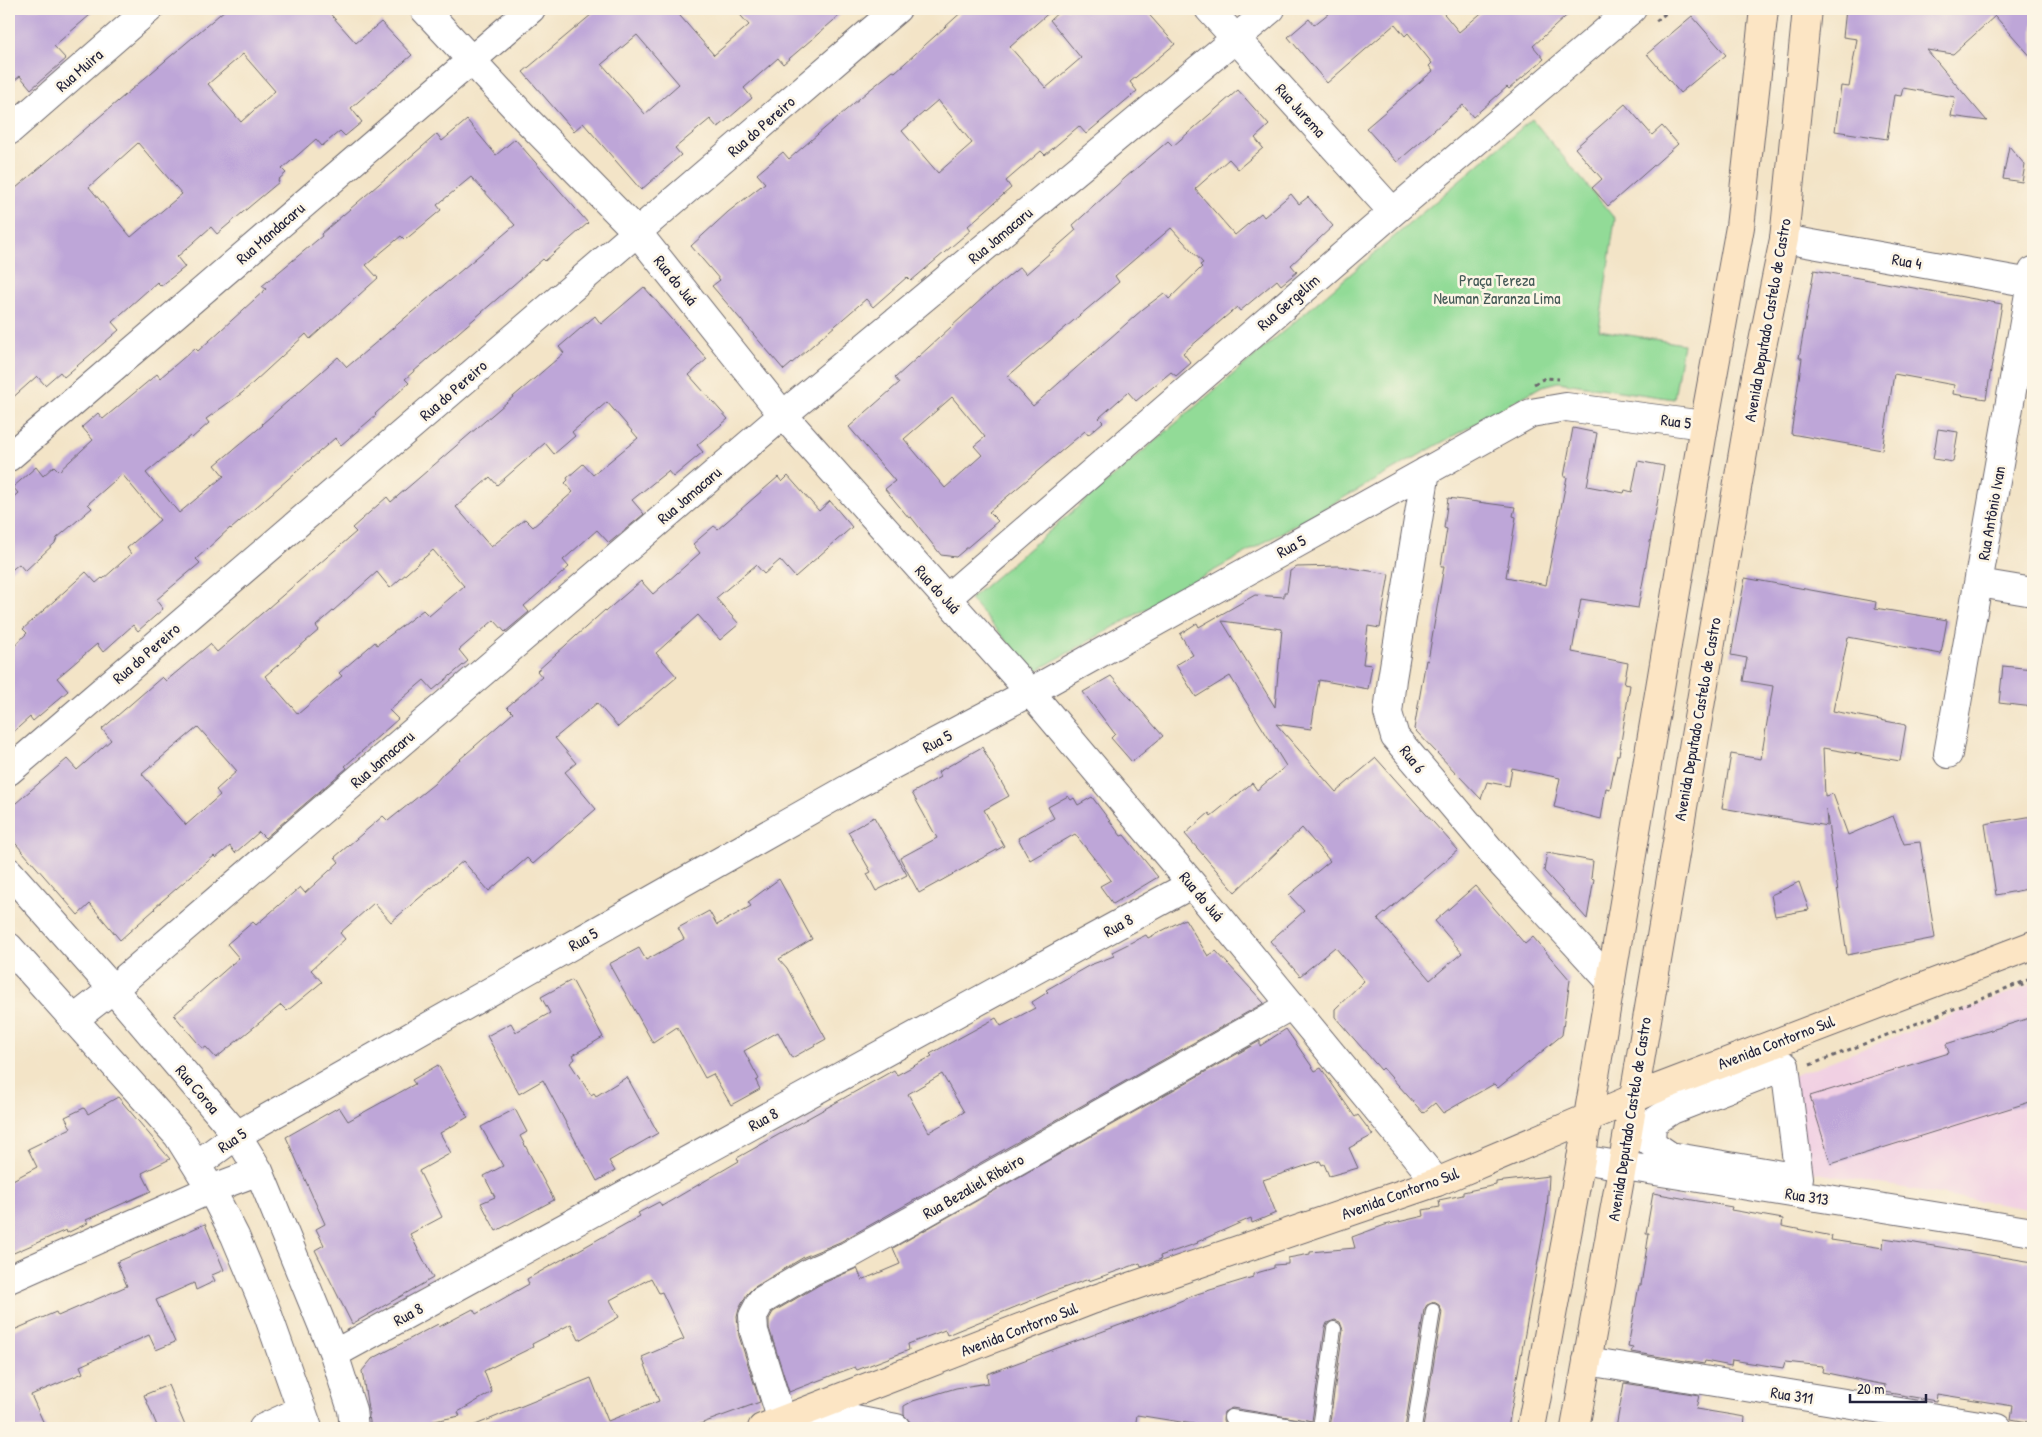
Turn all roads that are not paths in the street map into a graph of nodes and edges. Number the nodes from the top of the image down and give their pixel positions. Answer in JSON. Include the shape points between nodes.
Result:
{"nodes":[{"id":1,"x":150,"y":9,"type":"edge"},
{"id":2,"x":424,"y":9,"type":"edge"},
{"id":3,"x":531,"y":9,"type":"edge"},
{"id":4,"x":897,"y":9,"type":"edge"},
{"id":5,"x":1209,"y":9,"type":"edge"},
{"id":6,"x":1272,"y":9,"type":"edge"},
{"id":7,"x":1632,"y":9,"type":"edge"},
{"id":8,"x":1764,"y":9,"type":"edge"},
{"id":9,"x":1807,"y":9,"type":"edge"},
{"id":10,"x":1237,"y":39,"type":"junction"},
{"id":11,"x":471,"y":60,"type":"junction"},
{"id":12,"x":9,"y":131,"type":"edge"},
{"id":13,"x":1393,"y":212,"type":"junction"},
{"id":14,"x":637,"y":232,"type":"junction"},
{"id":15,"x":1784,"y":239,"type":"junction"},
{"id":16,"x":2032,"y":277,"type":"edge"},
{"id":17,"x":783,"y":415,"type":"junction"},
{"id":18,"x":1704,"y":425,"type":"junction"},
{"id":19,"x":9,"y":457,"type":"edge"},
{"id":20,"x":1426,"y":471,"type":"junction"},
{"id":21,"x":1980,"y":583,"type":"junction"},
{"id":22,"x":2033,"y":592,"type":"edge"},
{"id":23,"x":946,"y":598,"type":"junction"},
{"id":24,"x":1030,"y":692,"type":"junction"},
{"id":25,"x":1948,"y":754,"type":"dead end"},
{"id":26,"x":9,"y":771,"type":"edge"},
{"id":27,"x":9,"y":872,"type":"edge"},
{"id":28,"x":1192,"y":884,"type":"junction"},
{"id":29,"x":2033,"y":945,"type":"edge"},
{"id":30,"x":9,"y":947,"type":"edge"},
{"id":31,"x":1611,"y":982,"type":"junction"},
{"id":32,"x":113,"y":988,"type":"junction"},
{"id":33,"x":1292,"y":1004,"type":"junction"},
{"id":34,"x":73,"y":1020,"type":"junction"},
{"id":35,"x":1786,"y":1074,"type":"joint"},
{"id":36,"x":1634,"y":1098,"type":"junction"},
{"id":37,"x":1588,"y":1117,"type":"junction"},
{"id":38,"x":237,"y":1135,"type":"junction"},
{"id":39,"x":1581,"y":1159,"type":"junction"},
{"id":40,"x":196,"y":1165,"type":"junction"},
{"id":41,"x":1622,"y":1166,"type":"junction"},
{"id":42,"x":259,"y":1171,"type":"junction"},
{"id":43,"x":1438,"y":1182,"type":"junction"},
{"id":44,"x":211,"y":1189,"type":"junction"},
{"id":45,"x":2033,"y":1232,"type":"edge"},
{"id":46,"x":9,"y":1279,"type":"edge"},
{"id":47,"x":1434,"y":1311,"type":"dead end"},
{"id":48,"x":1334,"y":1329,"type":"dead end"},
{"id":49,"x":334,"y":1354,"type":"junction"},
{"id":50,"x":1587,"y":1361,"type":"junction"},
{"id":51,"x":810,"y":1411,"type":"junction"},
{"id":52,"x":1231,"y":1417,"type":"dead end"},
{"id":53,"x":305,"y":1419,"type":"edge"},
{"id":54,"x":772,"y":1424,"type":"edge"},
{"id":55,"x":263,"y":1428,"type":"edge"},
{"id":56,"x":354,"y":1428,"type":"edge"},
{"id":57,"x":896,"y":1428,"type":"edge"},
{"id":58,"x":1307,"y":1428,"type":"edge"},
{"id":59,"x":1320,"y":1428,"type":"edge"},
{"id":60,"x":1414,"y":1428,"type":"edge"},
{"id":61,"x":1531,"y":1428,"type":"edge"},
{"id":62,"x":1575,"y":1428,"type":"edge"},
{"id":63,"x":1998,"y":1428,"type":"edge"}],
"edges":[{"from":1,"to":12,"type":"street","name":"Rua Muira"},
{"from":2,"to":11,"type":"street","name":"Rua do Juá"},
{"from":3,"to":11,"type":"street","name":"Rua Mandacaru"},
{"from":4,"to":14,"type":"street","name":"Rua do Pereiro"},
{"from":5,"to":10,"type":"street","name":"Rua Jurema"},
{"from":6,"to":10,"type":"street","name":"Rua Jamacaru"},
{"from":7,"to":13,"type":"street","name":"Rua Gergelim"},
{"from":8,"to":18,"type":"main road","via":[[1740,227]]},
{"from":9,"to":15,"type":"main road","name":"Avenida Deputado Castelo de Castro"},
{"from":10,"to":13,"type":"street","name":"Rua Jurema"},
{"from":10,"to":17,"type":"street","name":"Rua Jamacaru"},
{"from":11,"to":14,"type":"street","name":"Rua do Juá"},
{"from":11,"to":19,"type":"street","name":"Rua Mandacaru"},
{"from":13,"to":23,"type":"street","name":"Rua Gergelim"},
{"from":14,"to":17,"type":"street","name":"Rua do Juá"},
{"from":14,"to":26,"type":"street","name":"Rua do Pereiro"},
{"from":15,"to":16,"type":"street","name":"Rua 4"},
{"from":15,"to":36,"type":"main road","name":"Avenida Deputado Castelo de Castro","via":[[1754,386]]},
{"from":16,"to":21,"type":"street","name":"Rua Antônio Ivan"},
{"from":17,"to":23,"type":"street","name":"Rua do Juá"},
{"from":17,"to":32,"type":"street","name":"Rua Jamacaru"},
{"from":18,"to":20,"type":"street","name":"Rua 5","via":[[1566,407],[1531,413]]},
{"from":18,"to":31,"type":"main road"},
{"from":20,"to":24,"type":"street","name":"Rua 5"},
{"from":20,"to":31,"type":"street","name":"Rua 6","via":[[1388,713],[1395,737],[1503,865]]},
{"from":21,"to":22,"type":"street"},
{"from":21,"to":25,"type":"street","name":"Rua Antônio Ivan"},
{"from":23,"to":24,"type":"street","name":"Rua do Juá"},
{"from":24,"to":28,"type":"street","name":"Rua do Juá"},
{"from":24,"to":38,"type":"street","name":"Rua 5","via":[[853,786]]},
{"from":27,"to":32,"type":"street","name":"Rua Coroa"},
{"from":28,"to":33,"type":"street","name":"Rua do Juá"},
{"from":28,"to":49,"type":"street","name":"Rua 8"},
{"from":29,"to":36,"type":"main road","name":"Avenida Contorno Sul"},
{"from":30,"to":34,"type":"street"},
{"from":31,"to":37,"type":"main road"},
{"from":32,"to":34,"type":"street","name":"Rua Jamacaru"},
{"from":32,"to":38,"type":"street","name":"Rua Coroa"},
{"from":33,"to":43,"type":"street","name":"Rua do Juá"},
{"from":33,"to":54,"type":"street","name":"Rua Bezaliel Ribeiro","via":[[912,1220],[761,1301],[753,1316],[754,1331]]},
{"from":34,"to":40,"type":"street","via":[[178,1136]]},
{"from":35,"to":35,"type":"street","via":[[1785,1066],[1672,1110],[1652,1123],[1651,1143],[1670,1156],[1799,1178]]},
{"from":36,"to":37,"type":"main road","name":"Avenida Contorno Sul"},
{"from":36,"to":41,"type":"main road","name":"Avenida Deputado Castelo de Castro"},
{"from":37,"to":39,"type":"main road"},
{"from":37,"to":43,"type":"main road","name":"Avenida Contorno Sul"},
{"from":38,"to":40,"type":"street","name":"Rua 5"},
{"from":38,"to":42,"type":"street","name":"Rua Coroa"},
{"from":39,"to":41,"type":"street","name":"Rua 313"},
{"from":39,"to":61,"type":"main road"},
{"from":40,"to":44,"type":"street"},
{"from":41,"to":45,"type":"street","name":"Rua 313"},
{"from":41,"to":50,"type":"main road","name":"Avenida Deputado Castelo de Castro"},
{"from":42,"to":44,"type":"street"},
{"from":42,"to":49,"type":"street","name":"Rua Coroa"},
{"from":43,"to":51,"type":"main road","name":"Avenida Contorno Sul","via":[[1092,1300]]},
{"from":44,"to":46,"type":"street"},
{"from":44,"to":53,"type":"street","via":[[267,1312]]},
{"from":47,"to":60,"type":"lane"},
{"from":48,"to":59,"type":"lane"},
{"from":49,"to":56,"type":"street","name":"Rua Coroa","via":[[352,1410]]},
{"from":50,"to":62,"type":"main road","name":"Avenida Deputado Castelo de Castro"},
{"from":50,"to":63,"type":"street","name":"Rua 311"},
{"from":51,"to":54,"type":"main road","name":"Avenida Contorno Sul"},
{"from":51,"to":57,"type":"street"},
{"from":52,"to":58,"type":"lane"},
{"from":53,"to":55,"type":"street"}]}
